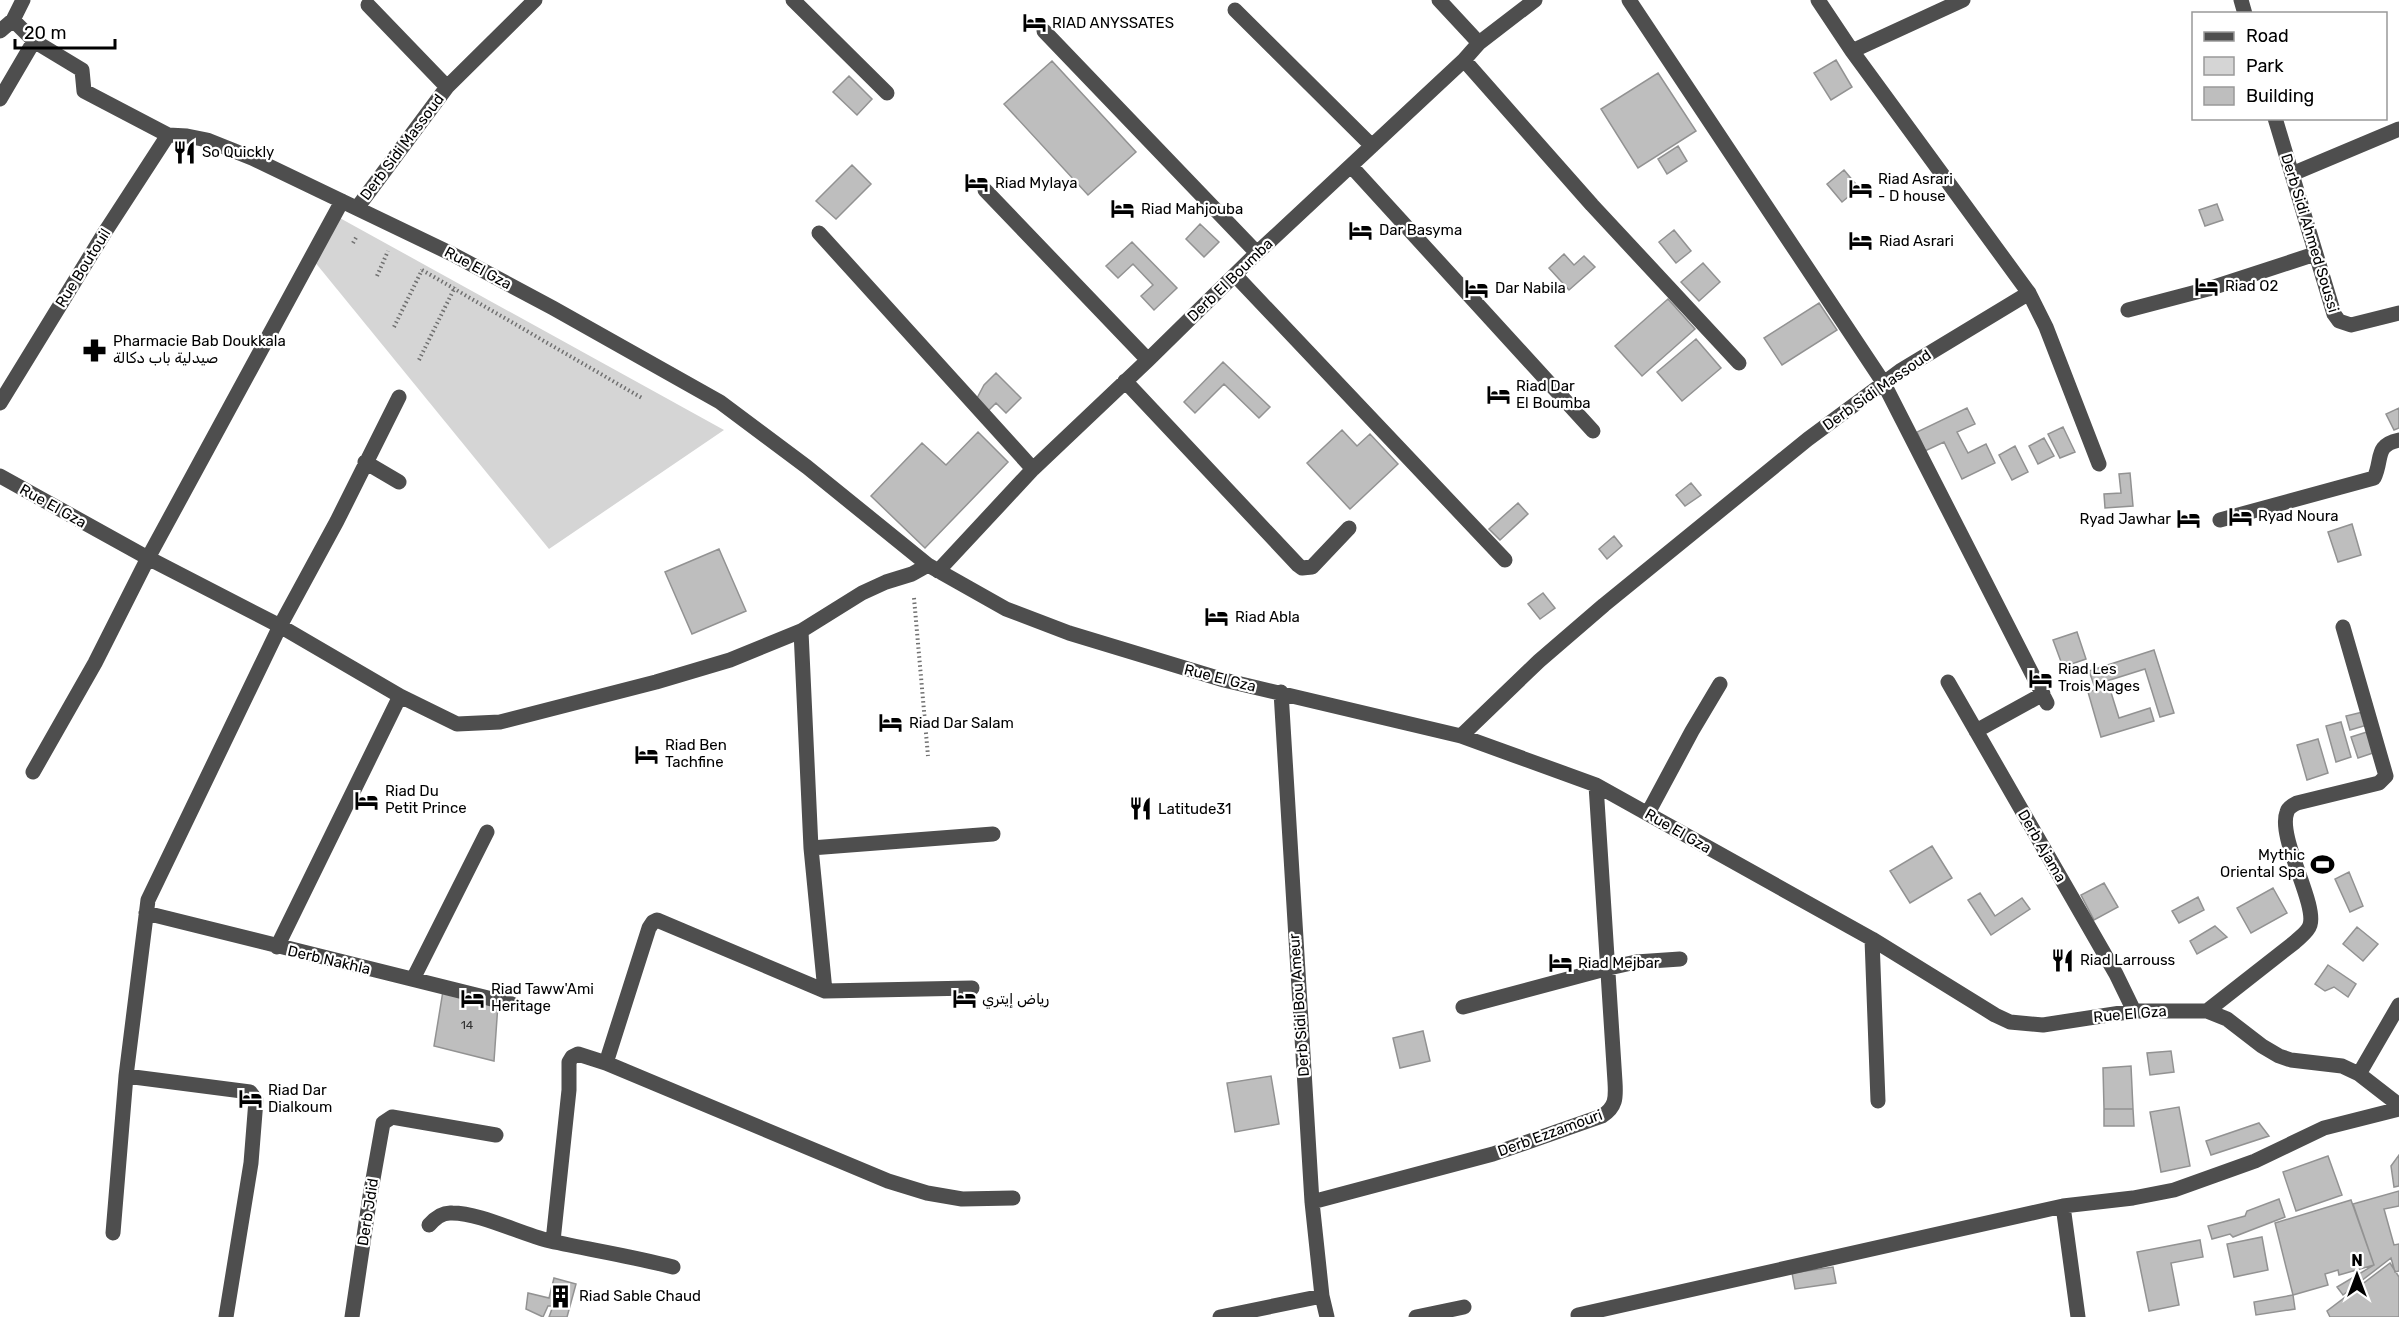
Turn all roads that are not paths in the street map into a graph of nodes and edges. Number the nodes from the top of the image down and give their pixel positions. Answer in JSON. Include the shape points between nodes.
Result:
{"nodes":[{"id":1,"x":23,"y":0,"type":"edge"},
{"id":2,"x":535,"y":0,"type":"edge"},
{"id":3,"x":793,"y":0,"type":"edge"},
{"id":4,"x":1439,"y":0,"type":"edge"},
{"id":5,"x":1535,"y":0,"type":"edge"},
{"id":6,"x":1629,"y":0,"type":"edge"},
{"id":7,"x":1818,"y":0,"type":"edge"},
{"id":8,"x":1963,"y":0,"type":"edge"},
{"id":9,"x":368,"y":5,"type":"dead end"},
{"id":10,"x":1234,"y":10,"type":"dead end"},
{"id":11,"x":13,"y":21,"type":"junction"},
{"id":12,"x":0,"y":31,"type":"edge"},
{"id":13,"x":1044,"y":31,"type":"dead end"},
{"id":14,"x":34,"y":41,"type":"junction"},
{"id":15,"x":1479,"y":44,"type":"junction"},
{"id":16,"x":1852,"y":51,"type":"junction"},
{"id":17,"x":1464,"y":60,"type":"junction"},
{"id":18,"x":447,"y":87,"type":"junction"},
{"id":19,"x":887,"y":93,"type":"dead end"},
{"id":20,"x":0,"y":99,"type":"edge"},
{"id":21,"x":2276,"y":120,"type":"edge"},
{"id":22,"x":2399,"y":129,"type":"edge"},
{"id":23,"x":168,"y":135,"type":"junction"},
{"id":24,"x":1371,"y":146,"type":"junction"},
{"id":25,"x":1351,"y":166,"type":"junction"},
{"id":26,"x":2292,"y":174,"type":"junction"},
{"id":27,"x":985,"y":190,"type":"dead end"},
{"id":28,"x":342,"y":201,"type":"junction"},
{"id":29,"x":357,"y":208,"type":"junction"},
{"id":30,"x":819,"y":233,"type":"dead end"},
{"id":31,"x":1257,"y":253,"type":"junction"},
{"id":32,"x":2314,"y":254,"type":"junction"},
{"id":33,"x":1234,"y":275,"type":"junction"},
{"id":34,"x":2029,"y":292,"type":"junction"},
{"id":35,"x":2128,"y":310,"type":"dead end"},
{"id":36,"x":2399,"y":313,"type":"edge"},
{"id":37,"x":1148,"y":360,"type":"junction"},
{"id":38,"x":1739,"y":363,"type":"dead end"},
{"id":39,"x":1125,"y":381,"type":"junction"},
{"id":40,"x":1883,"y":382,"type":"junction"},
{"id":41,"x":399,"y":397,"type":"dead end"},
{"id":42,"x":0,"y":403,"type":"edge"},
{"id":43,"x":1593,"y":431,"type":"dead end"},
{"id":44,"x":2399,"y":440,"type":"edge"},
{"id":45,"x":365,"y":462,"type":"junction"},
{"id":46,"x":2100,"y":464,"type":"dead end"},
{"id":47,"x":1033,"y":470,"type":"junction"},
{"id":48,"x":0,"y":476,"type":"edge"},
{"id":49,"x":399,"y":482,"type":"dead end"},
{"id":50,"x":2220,"y":520,"type":"dead end"},
{"id":51,"x":1350,"y":528,"type":"dead end"},
{"id":52,"x":148,"y":558,"type":"junction"},
{"id":53,"x":1505,"y":560,"type":"dead end"},
{"id":54,"x":933,"y":568,"type":"junction"},
{"id":55,"x":280,"y":626,"type":"junction"},
{"id":56,"x":2343,"y":627,"type":"dead end"},
{"id":57,"x":801,"y":631,"type":"junction"},
{"id":58,"x":1948,"y":682,"type":"dead end"},
{"id":59,"x":1720,"y":684,"type":"dead end"},
{"id":60,"x":1281,"y":692,"type":"junction"},
{"id":61,"x":400,"y":696,"type":"junction"},
{"id":62,"x":1976,"y":731,"type":"junction"},
{"id":63,"x":1461,"y":736,"type":"junction"},
{"id":64,"x":33,"y":772,"type":"dead end"},
{"id":65,"x":1596,"y":785,"type":"junction"},
{"id":66,"x":1648,"y":813,"type":"junction"},
{"id":67,"x":487,"y":832,"type":"dead end"},
{"id":68,"x":993,"y":834,"type":"dead end"},
{"id":69,"x":811,"y":848,"type":"junction"},
{"id":70,"x":146,"y":913,"type":"junction"},
{"id":71,"x":1872,"y":939,"type":"junction"},
{"id":72,"x":277,"y":948,"type":"junction"},
{"id":73,"x":1680,"y":959,"type":"dead end"},
{"id":74,"x":1609,"y":968,"type":"junction"},
{"id":75,"x":413,"y":979,"type":"junction"},
{"id":76,"x":972,"y":988,"type":"dead end"},
{"id":77,"x":825,"y":991,"type":"junction"},
{"id":78,"x":512,"y":1004,"type":"dead end"},
{"id":79,"x":2399,"y":1005,"type":"edge"},
{"id":80,"x":1463,"y":1007,"type":"dead end"},
{"id":81,"x":2134,"y":1011,"type":"junction"},
{"id":82,"x":2207,"y":1011,"type":"junction"},
{"id":83,"x":606,"y":1063,"type":"junction"},
{"id":84,"x":2359,"y":1074,"type":"junction"},
{"id":85,"x":126,"y":1076,"type":"junction"},
{"id":86,"x":1878,"y":1101,"type":"dead end"},
{"id":87,"x":2399,"y":1107,"type":"edge"},
{"id":88,"x":496,"y":1135,"type":"dead end"},
{"id":89,"x":1013,"y":1198,"type":"dead end"},
{"id":90,"x":1312,"y":1202,"type":"junction"},
{"id":91,"x":2063,"y":1206,"type":"junction"},
{"id":92,"x":429,"y":1225,"type":"dead end"},
{"id":93,"x":113,"y":1233,"type":"dead end"},
{"id":94,"x":553,"y":1241,"type":"junction"},
{"id":95,"x":673,"y":1267,"type":"dead end"},
{"id":96,"x":1322,"y":1296,"type":"junction"},
{"id":97,"x":1464,"y":1307,"type":"dead end"},
{"id":98,"x":1578,"y":1315,"type":"dead end"},
{"id":99,"x":226,"y":1317,"type":"edge"},
{"id":100,"x":352,"y":1317,"type":"edge"},
{"id":101,"x":1220,"y":1317,"type":"edge"},
{"id":102,"x":1327,"y":1317,"type":"edge"},
{"id":103,"x":1416,"y":1317,"type":"edge"},
{"id":104,"x":2078,"y":1317,"type":"edge"}],
"edges":[{"from":1,"to":11,"type":"street"},
{"from":2,"to":18,"type":"street","name":"Derb Sidi Massoud"},
{"from":3,"to":19,"type":"street"},
{"from":4,"to":15,"type":"street"},
{"from":5,"to":15,"type":"street","name":"Derb El Boumba"},
{"from":6,"to":40,"type":"street"},
{"from":7,"to":16,"type":"street"},
{"from":8,"to":16,"type":"street"},
{"from":9,"to":18,"type":"street","name":"Derb Sidi Massoud"},
{"from":10,"to":24,"type":"street"},
{"from":11,"to":12,"type":"street"},
{"from":11,"to":14,"type":"street","name":"Rue El Gza"},
{"from":13,"to":31,"type":"street"},
{"from":14,"to":20,"type":"street"},
{"from":14,"to":23,"type":"street","name":"Rue El Gza","via":[[82,70],[84,91]]},
{"from":15,"to":17,"type":"street","name":"Derb El Boumba"},
{"from":16,"to":34,"type":"street"},
{"from":17,"to":24,"type":"street","name":"Derb El Boumba"},
{"from":17,"to":38,"type":"street"},
{"from":18,"to":29,"type":"street","name":"Derb Sidi Massoud"},
{"from":21,"to":26,"type":"street","name":"Derb Sidi Ahmed Soussi"},
{"from":22,"to":26,"type":"street"},
{"from":23,"to":28,"type":"street","name":"Rue El Gza","via":[[207,140]]},
{"from":23,"to":42,"type":"street","name":"Rue Boutouil"},
{"from":24,"to":25,"type":"street","name":"Derb El Boumba"},
{"from":25,"to":31,"type":"street","name":"Derb El Boumba"},
{"from":25,"to":43,"type":"street"},
{"from":26,"to":32,"type":"street","name":"Derb Sidi Ahmed Soussi"},
{"from":27,"to":37,"type":"street"},
{"from":28,"to":29,"type":"street","name":"Rue El Gza"},
{"from":28,"to":52,"type":"street"},
{"from":29,"to":54,"type":"street","name":"Rue El Gza","via":[[468,263],[720,402]]},
{"from":30,"to":47,"type":"street"},
{"from":31,"to":33,"type":"street","name":"Derb El Boumba"},
{"from":32,"to":35,"type":"street"},
{"from":32,"to":36,"type":"street","name":"Derb Sidi Ahmed Soussi","via":[[2339,321],[2351,325]]},
{"from":33,"to":37,"type":"street","name":"Derb El Boumba"},
{"from":33,"to":53,"type":"street"},
{"from":34,"to":40,"type":"street","name":"Derb Sidi Massoud"},
{"from":34,"to":46,"type":"street"},
{"from":37,"to":39,"type":"street","name":"Derb El Boumba"},
{"from":39,"to":47,"type":"street","name":"Derb El Boumba"},
{"from":39,"to":51,"type":"street","via":[[1302,568],[1312,567]]},
{"from":40,"to":62,"type":"street","via":[[2045,699]]},
{"from":40,"to":63,"type":"street","name":"Derb Sidi Massoud","via":[[1604,605]]},
{"from":41,"to":45,"type":"street"},
{"from":44,"to":50,"type":"street","via":[[2383,448],[2374,478]]},
{"from":45,"to":49,"type":"street"},
{"from":45,"to":55,"type":"street"},
{"from":47,"to":54,"type":"street","name":"Derb El Boumba"},
{"from":48,"to":52,"type":"street","name":"Rue El Gza"},
{"from":52,"to":55,"type":"street","name":"Rue El Gza"},
{"from":52,"to":64,"type":"street","via":[[95,663]]},
{"from":54,"to":57,"type":"street","name":"Rue El Gza","via":[[862,593]]},
{"from":54,"to":60,"type":"street","name":"Rue El Gza","via":[[1006,609],[1069,633],[1224,680]]},
{"from":55,"to":61,"type":"street","name":"Rue El Gza"},
{"from":55,"to":70,"type":"street","via":[[148,900]]},
{"from":56,"to":82,"type":"street","via":[[2386,776],[2379,783],[2290,808],[2286,816],[2288,832],[2311,924],[2295,942]]},
{"from":57,"to":61,"type":"street","name":"Rue El Gza","via":[[730,660],[500,722],[457,724]]},
{"from":57,"to":69,"type":"street"},
{"from":58,"to":62,"type":"street","name":"Derb Ajama"},
{"from":59,"to":66,"type":"street"},
{"from":60,"to":63,"type":"street","name":"Rue El Gza"},
{"from":60,"to":90,"type":"street","name":"Derb Sidi Bou Ameur"},
{"from":61,"to":72,"type":"street"},
{"from":62,"to":81,"type":"street","name":"Derb Ajama"},
{"from":63,"to":65,"type":"street","name":"Rue El Gza"},
{"from":65,"to":66,"type":"street","name":"Rue El Gza"},
{"from":65,"to":74,"type":"street","name":"Derb Ezzamouri"},
{"from":66,"to":71,"type":"street","name":"Rue El Gza"},
{"from":67,"to":75,"type":"street"},
{"from":68,"to":69,"type":"street"},
{"from":69,"to":77,"type":"street"},
{"from":70,"to":72,"type":"street","name":"Derb Nakhla"},
{"from":70,"to":85,"type":"street"},
{"from":71,"to":81,"type":"street","name":"Rue El Gza","via":[[2010,1022],[2043,1025]]},
{"from":71,"to":86,"type":"street"},
{"from":72,"to":75,"type":"street","name":"Derb Nakhla"},
{"from":73,"to":74,"type":"street"},
{"from":74,"to":80,"type":"street"},
{"from":74,"to":90,"type":"street","name":"Derb Ezzamouri","via":[[1616,1096],[1611,1110],[1493,1154]]},
{"from":75,"to":78,"type":"street","name":"Derb Nakhla"},
{"from":76,"to":77,"type":"street"},
{"from":77,"to":83,"type":"street","via":[[657,920],[649,928]]},
{"from":79,"to":84,"type":"street"},
{"from":81,"to":82,"type":"street","name":"Rue El Gza"},
{"from":82,"to":84,"type":"street","name":"Rue El Gza","via":[[2227,1019],[2279,1056],[2342,1066]]},
{"from":83,"to":89,"type":"street","via":[[888,1182],[962,1199]]},
{"from":83,"to":94,"type":"street","via":[[578,1054],[569,1062]]},
{"from":84,"to":87,"type":"street","name":"Rue El Gza"},
{"from":85,"to":93,"type":"street"},
{"from":85,"to":99,"type":"street","via":[[250,1092],[256,1100],[251,1163]]},
{"from":87,"to":91,"type":"street","via":[[2324,1128],[2255,1161],[2174,1190]]},
{"from":88,"to":100,"type":"street","name":"Derb Jdid","via":[[392,1117],[383,1123]]},
{"from":90,"to":96,"type":"street","name":"Derb Sidi Bou Ameur"},
{"from":91,"to":98,"type":"street"},
{"from":91,"to":104,"type":"street"},
{"from":92,"to":94,"type":"street","via":[[437,1216],[449,1212],[468,1214]]},
{"from":94,"to":95,"type":"street"},
{"from":96,"to":101,"type":"street"},
{"from":96,"to":102,"type":"street","name":"Derb Sidi Bou Ameur"},
{"from":97,"to":103,"type":"street"}]}
